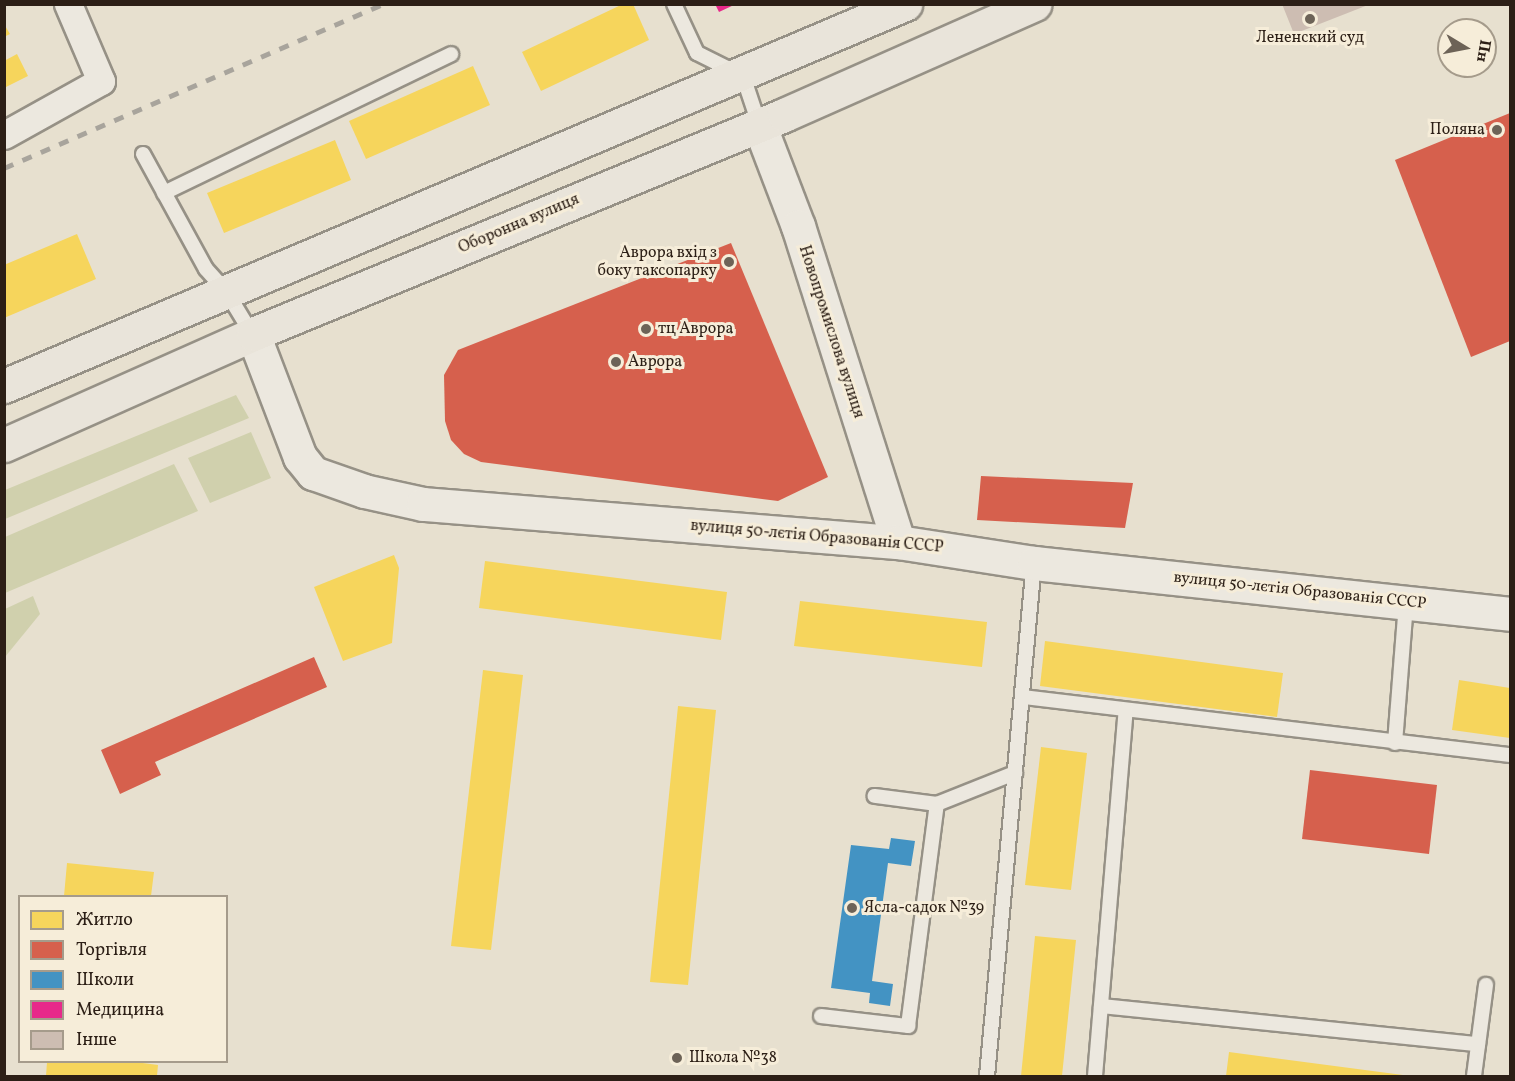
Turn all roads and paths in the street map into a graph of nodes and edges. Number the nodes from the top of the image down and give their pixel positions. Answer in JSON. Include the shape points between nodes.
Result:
{"nodes":[{"id":1,"x":68,"y":4,"type":"edge"},
{"id":2,"x":674,"y":4,"type":"edge"},
{"id":3,"x":905,"y":4,"type":"edge"},
{"id":4,"x":1035,"y":4,"type":"edge"},
{"id":5,"x":451,"y":54,"type":"dead end"},
{"id":6,"x":743,"y":76,"type":"junction"},
{"id":7,"x":759,"y":124,"type":"junction"},
{"id":8,"x":4,"y":135,"type":"edge"},
{"id":9,"x":142,"y":154,"type":"dead end"},
{"id":10,"x":164,"y":193,"type":"junction"},
{"id":11,"x":226,"y":291,"type":"junction"},
{"id":12,"x":253,"y":334,"type":"junction"},
{"id":13,"x":4,"y":386,"type":"edge"},
{"id":14,"x":4,"y":445,"type":"edge"},
{"id":15,"x":898,"y":542,"type":"junction"},
{"id":16,"x":1034,"y":563,"type":"junction"},
{"id":17,"x":1406,"y":602,"type":"junction"},
{"id":18,"x":1510,"y":614,"type":"edge"},
{"id":19,"x":1023,"y":697,"type":"junction"},
{"id":20,"x":1126,"y":710,"type":"junction"},
{"id":21,"x":1395,"y":743,"type":"junction"},
{"id":22,"x":1510,"y":755,"type":"edge"},
{"id":23,"x":1015,"y":773,"type":"junction"},
{"id":24,"x":875,"y":796,"type":"dead end"},
{"id":25,"x":937,"y":804,"type":"junction"},
{"id":26,"x":1486,"y":985,"type":"dead end"},
{"id":27,"x":1101,"y":1006,"type":"junction"},
{"id":28,"x":821,"y":1016,"type":"dead end"},
{"id":29,"x":1478,"y":1044,"type":"junction"},
{"id":30,"x":987,"y":1077,"type":"edge"},
{"id":31,"x":1095,"y":1077,"type":"edge"},
{"id":32,"x":1474,"y":1077,"type":"edge"}],
"edges":[{"from":1,"to":8,"type":"street","via":[[101,81]]},
{"from":2,"to":6,"type":"lane","via":[[697,53]]},
{"from":3,"to":6,"type":"main road"},
{"from":4,"to":7,"type":"main road","name":"Оборонна вулиця"},
{"from":5,"to":10,"type":"lane"},
{"from":6,"to":7,"type":"lane"},
{"from":6,"to":11,"type":"main road"},
{"from":7,"to":12,"type":"main road","name":"Оборонна вулиця"},
{"from":7,"to":15,"type":"street","name":"Новопромислова вулиця","via":[[798,226]]},
{"from":9,"to":10,"type":"lane"},
{"from":10,"to":11,"type":"lane","via":[[206,269]]},
{"from":11,"to":12,"type":"lane"},
{"from":11,"to":13,"type":"main road"},
{"from":12,"to":14,"type":"main road","name":"Оборонна вулиця"},
{"from":12,"to":15,"type":"street","name":"вулиця 50-лєтія Образованія СССР","via":[[300,457],[313,473],[333,482],[423,504]]},
{"from":15,"to":16,"type":"street","name":"вулиця 50-лєтія Образованія СССР"},
{"from":16,"to":17,"type":"street","name":"вулиця 50-лєтія Образованія СССР"},
{"from":16,"to":19,"type":"lane"},
{"from":17,"to":18,"type":"street","name":"вулиця 50-лєтія Образованія СССР"},
{"from":17,"to":21,"type":"lane"},
{"from":19,"to":20,"type":"lane"},
{"from":19,"to":23,"type":"lane"},
{"from":20,"to":21,"type":"lane"},
{"from":20,"to":27,"type":"lane"},
{"from":21,"to":22,"type":"lane"},
{"from":23,"to":25,"type":"lane"},
{"from":23,"to":30,"type":"lane"},
{"from":24,"to":25,"type":"lane"},
{"from":25,"to":28,"type":"lane","via":[[908,1026]]},
{"from":26,"to":29,"type":"lane"},
{"from":27,"to":29,"type":"lane"},
{"from":27,"to":31,"type":"lane"},
{"from":29,"to":32,"type":"lane"}]}
